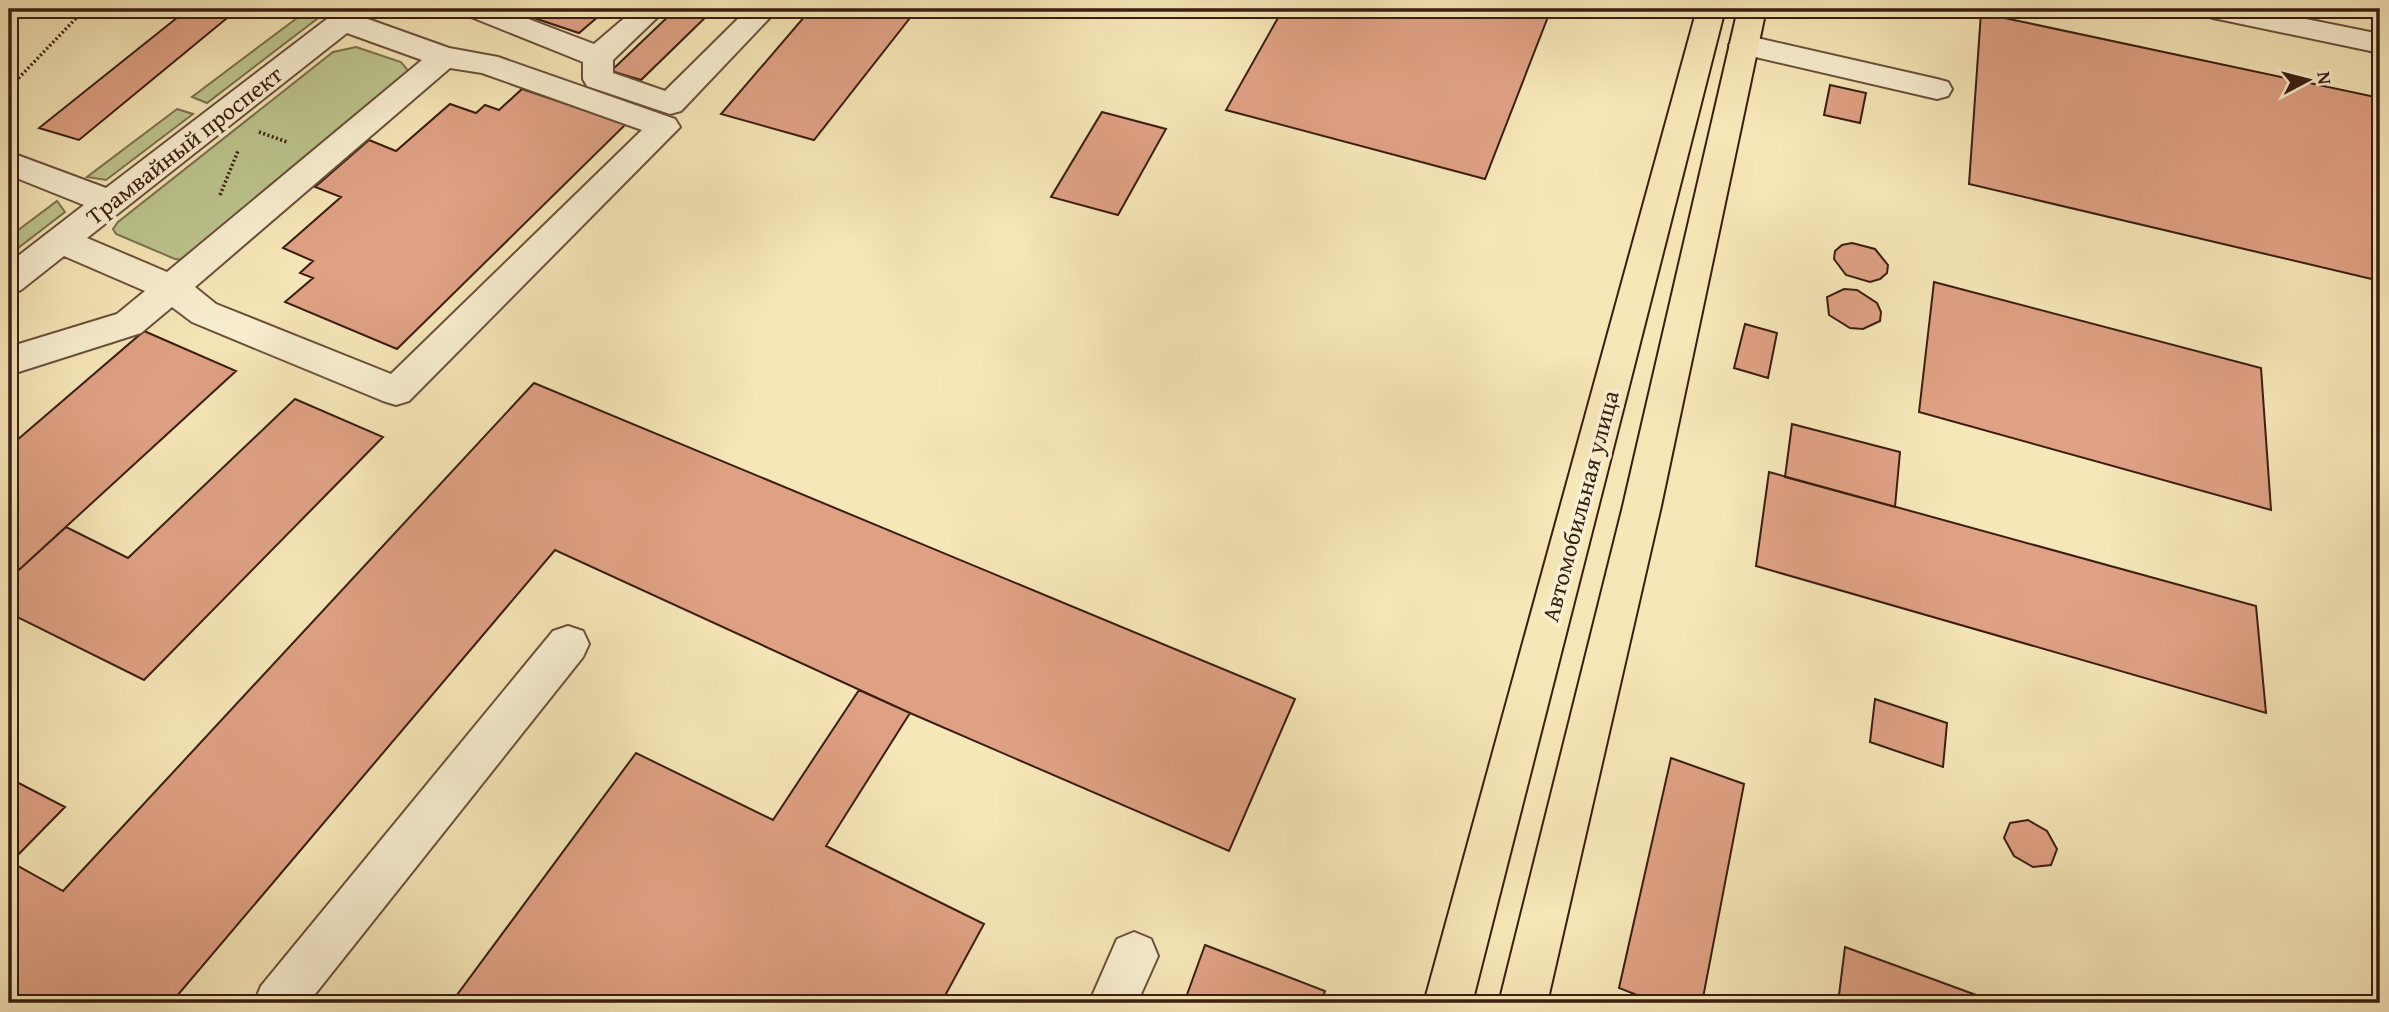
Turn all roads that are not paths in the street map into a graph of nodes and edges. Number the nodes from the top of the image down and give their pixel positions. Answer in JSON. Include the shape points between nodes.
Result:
{"nodes":[{"id":1,"x":476,"y":9,"type":"edge"},
{"id":2,"x":652,"y":9,"type":"edge"},
{"id":3,"x":764,"y":9,"type":"edge"},
{"id":4,"x":1711,"y":9,"type":"edge"},
{"id":5,"x":1752,"y":9,"type":"edge"},
{"id":6,"x":2213,"y":9,"type":"edge"},
{"id":7,"x":351,"y":15,"type":"edge"},
{"id":8,"x":2380,"y":44,"type":"edge"},
{"id":9,"x":1744,"y":46,"type":"junction"},
{"id":10,"x":444,"y":57,"type":"junction"},
{"id":11,"x":598,"y":57,"type":"junction"},
{"id":12,"x":1937,"y":89,"type":"dead end"},
{"id":13,"x":9,"y":163,"type":"edge"},
{"id":14,"x":110,"y":202,"type":"junction"},
{"id":15,"x":61,"y":241,"type":"junction"},
{"id":16,"x":9,"y":281,"type":"edge"},
{"id":17,"x":173,"y":289,"type":"junction"},
{"id":18,"x":9,"y":362,"type":"edge"},
{"id":19,"x":568,"y":645,"type":"dead end"},
{"id":20,"x":1134,"y":956,"type":"dead end"},
{"id":21,"x":278,"y":1003,"type":"edge"},
{"id":22,"x":1113,"y":1003,"type":"edge"},
{"id":23,"x":1448,"y":1003,"type":"edge"},
{"id":24,"x":1523,"y":1003,"type":"edge"}],
"edges":[{"from":1,"to":11,"type":"street"},
{"from":2,"to":11,"type":"street"},
{"from":3,"to":11,"type":"street","via":[[670,104],[598,79]]},
{"from":4,"to":23,"type":"main road","name":"Автомобильная улица"},
{"from":5,"to":9,"type":"main road"},
{"from":6,"to":8,"type":"street"},
{"from":7,"to":10,"type":"street"},
{"from":7,"to":14,"type":"street","name":"Трамвайный проспект"},
{"from":9,"to":12,"type":"street"},
{"from":9,"to":24,"type":"main road","via":[[1642,506]]},
{"from":10,"to":17,"type":"street"},
{"from":10,"to":17,"type":"street","via":[[487,64],[664,127],[396,391],[204,313]]},
{"from":13,"to":14,"type":"street"},
{"from":14,"to":15,"type":"street","name":"Трамвайный проспект"},
{"from":15,"to":16,"type":"street","name":"Трамвайный проспект"},
{"from":15,"to":17,"type":"street"},
{"from":17,"to":18,"type":"street","via":[[129,324]]},
{"from":19,"to":21,"type":"street"},
{"from":20,"to":22,"type":"street"}]}
